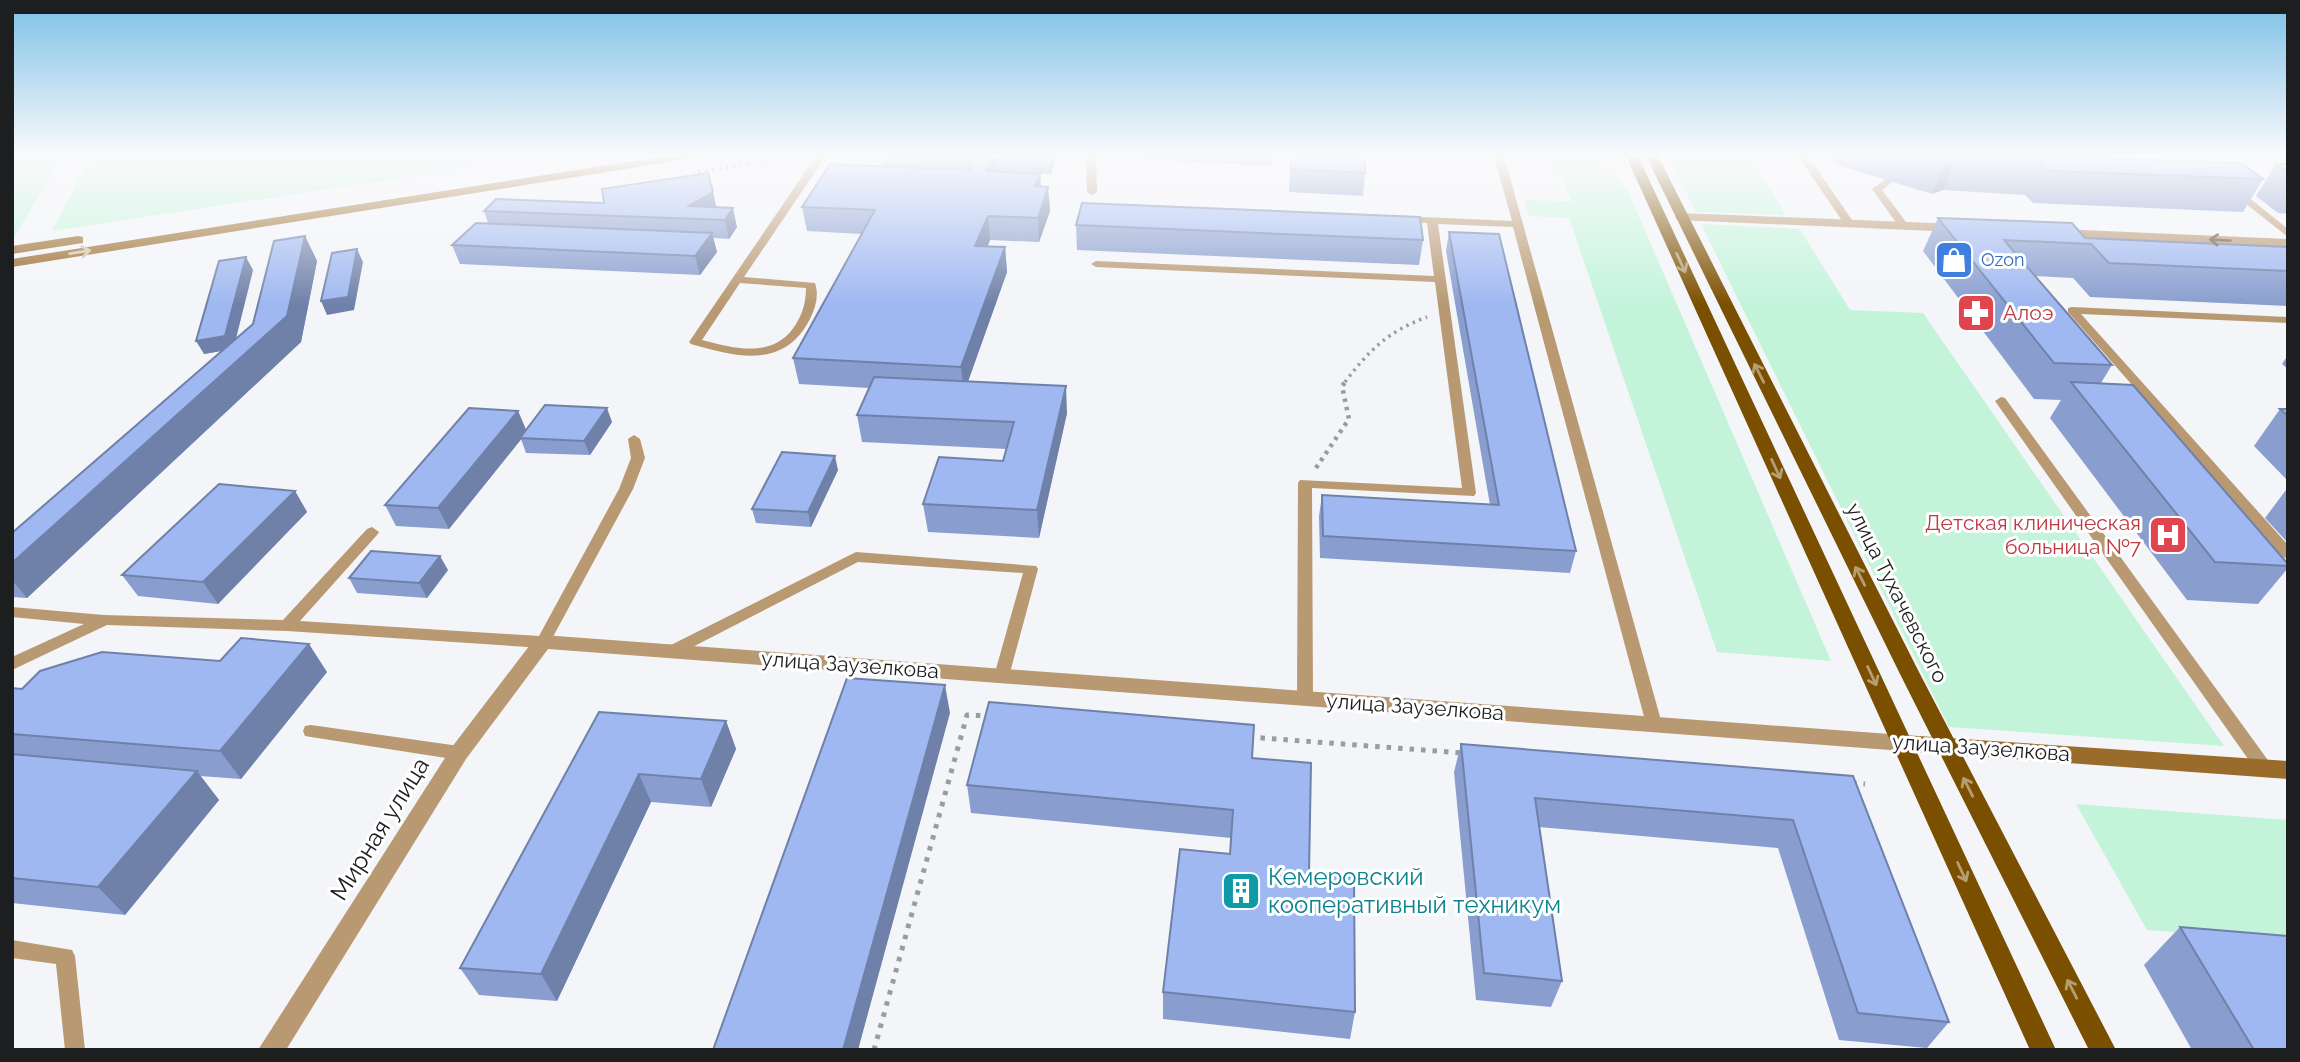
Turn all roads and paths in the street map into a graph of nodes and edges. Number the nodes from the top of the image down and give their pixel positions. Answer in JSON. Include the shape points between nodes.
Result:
{"nodes":[{"id":1,"x":301,"y":206,"type":"edge"},
{"id":2,"x":375,"y":206,"type":"edge"},
{"id":3,"x":788,"y":206,"type":"edge"},
{"id":4,"x":1513,"y":206,"type":"edge"},
{"id":5,"x":1655,"y":206,"type":"edge"},
{"id":6,"x":1676,"y":206,"type":"edge"},
{"id":7,"x":1837,"y":206,"type":"edge"},
{"id":8,"x":1889,"y":206,"type":"edge"},
{"id":9,"x":2253,"y":206,"type":"edge"},
{"id":10,"x":1681,"y":217,"type":"junction"},
{"id":11,"x":1391,"y":219,"type":"edge"},
{"id":12,"x":1432,"y":220,"type":"junction"},
{"id":13,"x":1849,"y":223,"type":"junction"},
{"id":14,"x":1518,"y":224,"type":"junction"},
{"id":15,"x":1904,"y":226,"type":"junction"},
{"id":16,"x":1968,"y":229,"type":"edge"},
{"id":17,"x":2046,"y":232,"type":"edge"},
{"id":18,"x":2288,"y":234,"type":"edge"},
{"id":19,"x":2288,"y":243,"type":"edge"},
{"id":20,"x":12,"y":250,"type":"edge"},
{"id":21,"x":12,"y":263,"type":"edge"},
{"id":22,"x":1096,"y":264,"type":"dead end"},
{"id":23,"x":1440,"y":279,"type":"junction"},
{"id":24,"x":738,"y":280,"type":"junction"},
{"id":25,"x":1444,"y":311,"type":"junction"},
{"id":26,"x":2288,"y":320,"type":"edge"},
{"id":27,"x":2001,"y":401,"type":"dead end"},
{"id":28,"x":634,"y":439,"type":"dead end"},
{"id":29,"x":1306,"y":483,"type":"junction"},
{"id":30,"x":372,"y":532,"type":"dead end"},
{"id":31,"x":2288,"y":554,"type":"edge"},
{"id":32,"x":12,"y":612,"type":"edge"},
{"id":33,"x":105,"y":620,"type":"junction"},
{"id":34,"x":287,"y":626,"type":"junction"},
{"id":35,"x":543,"y":642,"type":"junction"},
{"id":36,"x":672,"y":651,"type":"junction"},
{"id":37,"x":12,"y":664,"type":"edge"},
{"id":38,"x":1002,"y":676,"type":"junction"},
{"id":39,"x":1305,"y":699,"type":"junction"},
{"id":40,"x":995,"y":717,"type":"edge"},
{"id":41,"x":1654,"y":724,"type":"junction"},
{"id":42,"x":311,"y":731,"type":"dead end"},
{"id":43,"x":1246,"y":737,"type":"edge"},
{"id":44,"x":1903,"y":743,"type":"junction"},
{"id":45,"x":1947,"y":746,"type":"junction"},
{"id":46,"x":459,"y":753,"type":"junction"},
{"id":47,"x":1466,"y":754,"type":"edge"},
{"id":48,"x":2264,"y":768,"type":"junction"},
{"id":49,"x":2288,"y":770,"type":"edge"},
{"id":50,"x":1838,"y":782,"type":"edge"},
{"id":51,"x":1865,"y":785,"type":"dead end"},
{"id":52,"x":12,"y":950,"type":"edge"},
{"id":53,"x":75,"y":1050,"type":"edge"},
{"id":54,"x":271,"y":1050,"type":"edge"},
{"id":55,"x":874,"y":1050,"type":"edge"},
{"id":56,"x":2043,"y":1050,"type":"edge"},
{"id":57,"x":2104,"y":1050,"type":"edge"}],
"edges":[{"from":1,"to":20,"type":"main road"},
{"from":21,"to":2,"type":"main road","one_way":true},
{"from":3,"to":24,"type":"lane"},
{"from":4,"to":14,"type":"lane"},
{"from":5,"to":44,"type":"main road","one_way":true},
{"from":6,"to":10,"type":"main road","name":"улица Тухачевского"},
{"from":7,"to":13,"type":"lane"},
{"from":8,"to":15,"type":"lane"},
{"from":9,"to":18,"type":"lane"},
{"from":10,"to":13,"type":"street"},
{"from":45,"to":10,"type":"main road","name":"улица Тухачевского","one_way":true},
{"from":11,"to":12,"type":"lane"},
{"from":12,"to":14,"type":"lane"},
{"from":12,"to":23,"type":"lane"},
{"from":13,"to":15,"type":"street"},
{"from":14,"to":41,"type":"lane"},
{"from":15,"to":16,"type":"street"},
{"from":19,"to":17,"type":"street","one_way":true},
{"from":22,"to":23,"type":"lane"},
{"from":23,"to":25,"type":"lane"},
{"from":24,"to":24,"type":"lane","via":[[811,285],[813,303],[798,331],[777,350],[738,354],[695,342]]},
{"from":25,"to":29,"type":"path","via":[[1397,328],[1360,362],[1342,386],[1349,419]]},
{"from":25,"to":29,"type":"lane","via":[[1469,493]]},
{"from":26,"to":31,"type":"lane","via":[[2072,310]]},
{"from":27,"to":48,"type":"lane"},
{"from":28,"to":35,"type":"lane","via":[[638,458],[626,489]]},
{"from":29,"to":39,"type":"lane"},
{"from":30,"to":34,"type":"lane"},
{"from":32,"to":33,"type":"lane"},
{"from":33,"to":34,"type":"lane"},
{"from":33,"to":37,"type":"lane"},
{"from":34,"to":35,"type":"lane"},
{"from":35,"to":36,"type":"street","name":"улица Заузелкова"},
{"from":35,"to":46,"type":"street","name":"Мирная улица"},
{"from":36,"to":38,"type":"street","name":"улица Заузелкова"},
{"from":36,"to":38,"type":"lane","via":[[856,557],[1031,569]]},
{"from":38,"to":39,"type":"street","name":"улица Заузелкова"},
{"from":39,"to":41,"type":"street","name":"улица Заузелкова"},
{"from":40,"to":55,"type":"path","via":[[967,715]]},
{"from":41,"to":44,"type":"street","name":"улица Заузелкова"},
{"from":42,"to":46,"type":"lane"},
{"from":43,"to":47,"type":"path"},
{"from":44,"to":45,"type":"main road","name":"улица Заузелкова"},
{"from":44,"to":56,"type":"main road","one_way":true},
{"from":45,"to":48,"type":"main road","name":"улица Заузелкова"},
{"from":57,"to":45,"type":"main road","name":"улица Тухачевского","one_way":true},
{"from":46,"to":54,"type":"street","name":"Мирная улица"},
{"from":48,"to":49,"type":"main road","name":"улица Заузелкова"},
{"from":50,"to":51,"type":"path"},
{"from":52,"to":53,"type":"lane","via":[[65,956]]}]}
